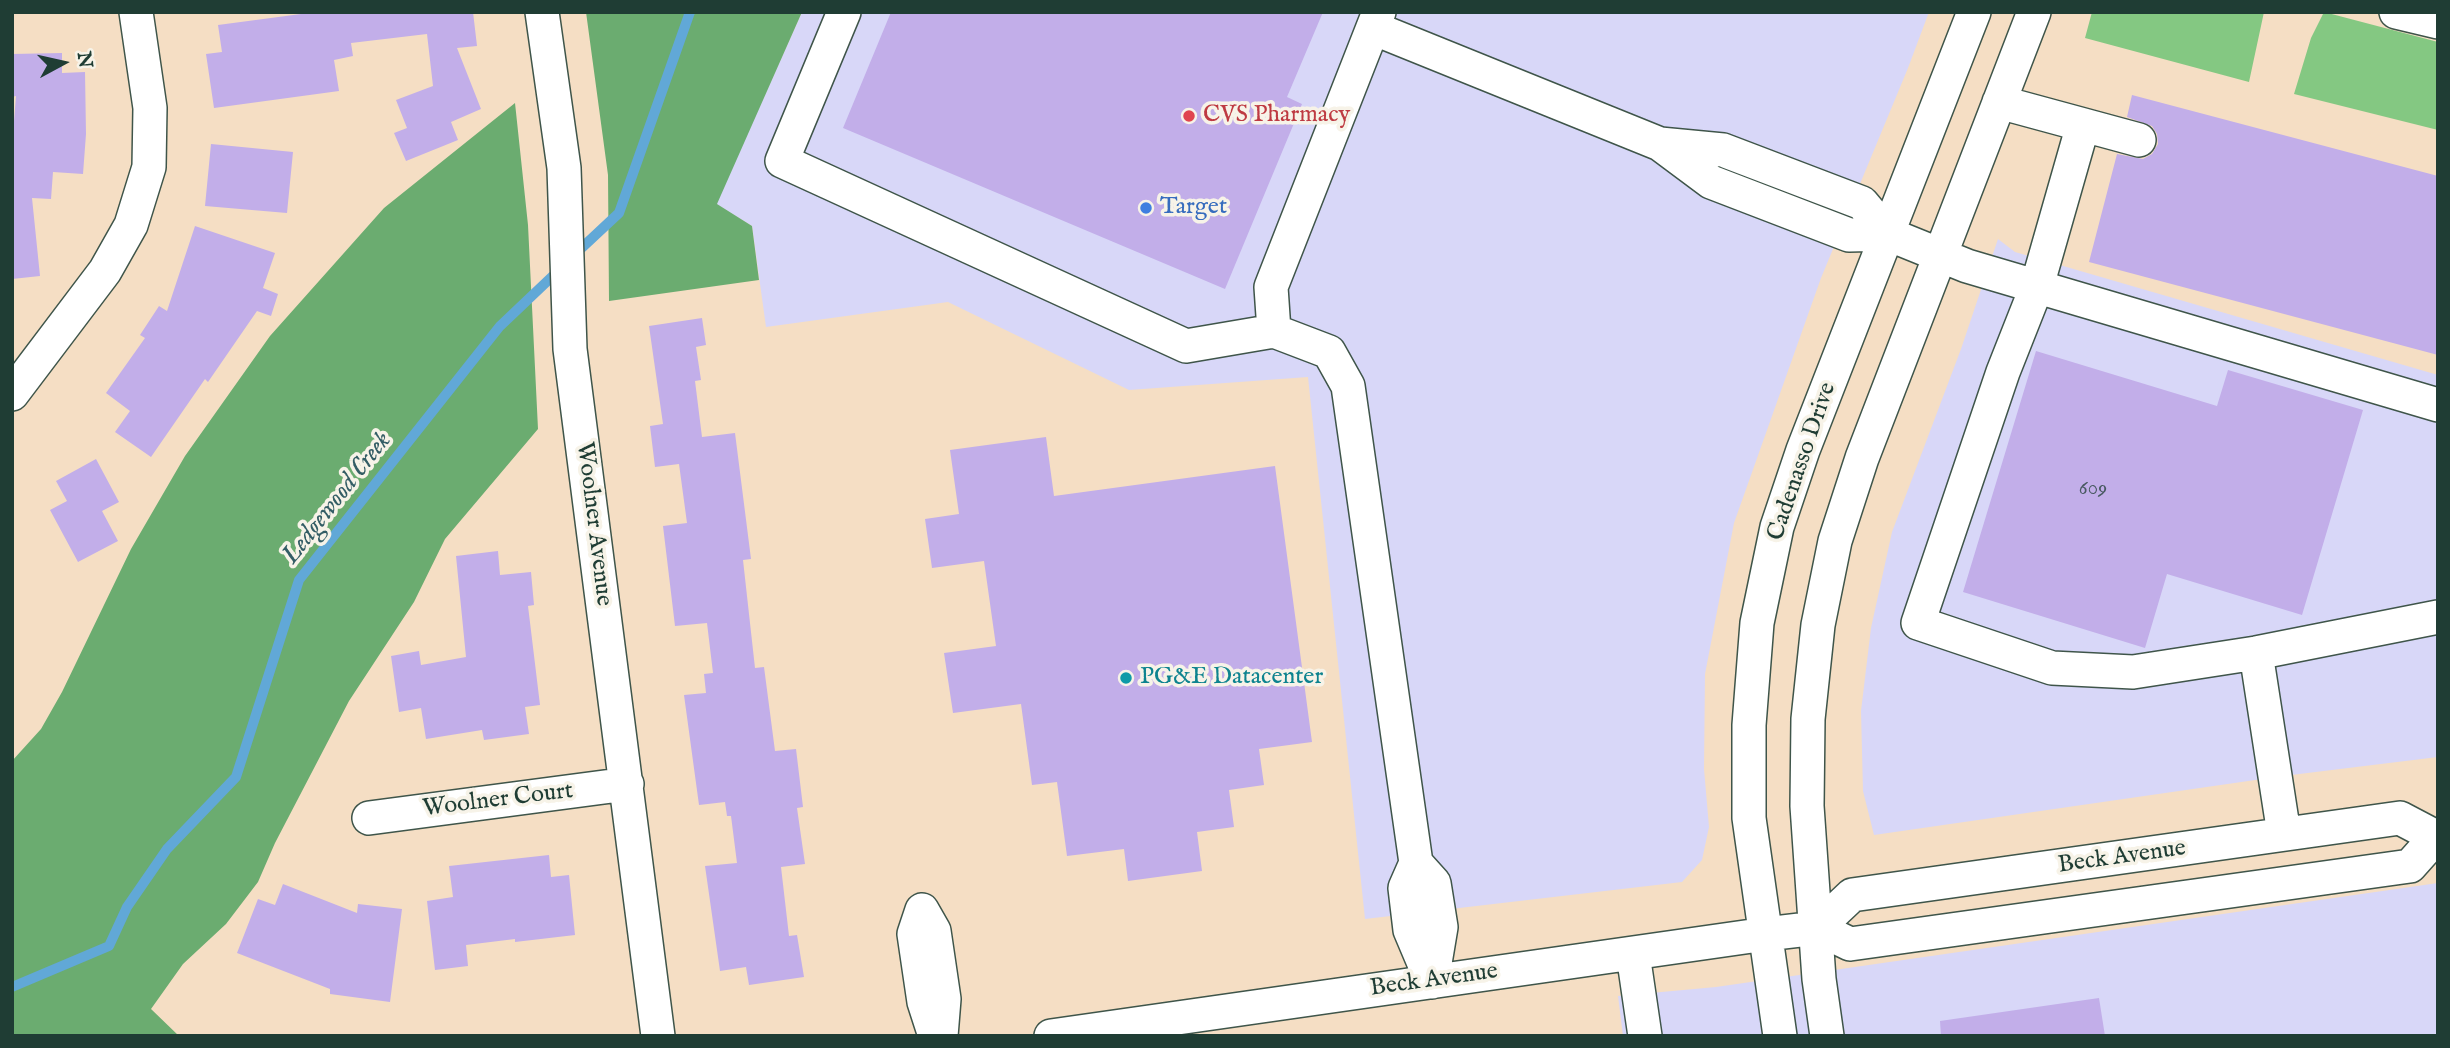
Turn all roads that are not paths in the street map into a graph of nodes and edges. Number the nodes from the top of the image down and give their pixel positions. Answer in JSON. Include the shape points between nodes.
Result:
{"nodes":[{"id":1,"x":136,"y":12,"type":"edge"},
{"id":2,"x":542,"y":12,"type":"edge"},
{"id":3,"x":844,"y":12,"type":"edge"},
{"id":4,"x":1974,"y":12,"type":"edge"},
{"id":5,"x":2034,"y":12,"type":"edge"},
{"id":6,"x":2396,"y":12,"type":"edge"},
{"id":7,"x":1376,"y":20,"type":"edge"},
{"id":8,"x":2438,"y":22,"type":"edge"},
{"id":9,"x":1999,"y":102,"type":"junction"},
{"id":10,"x":2083,"y":125,"type":"junction"},
{"id":11,"x":2139,"y":140,"type":"dead end"},
{"id":12,"x":1888,"y":234,"type":"junction"},
{"id":13,"x":1940,"y":256,"type":"junction"},
{"id":14,"x":2036,"y":286,"type":"junction"},
{"id":15,"x":1274,"y":331,"type":"junction"},
{"id":16,"x":12,"y":394,"type":"edge"},
{"id":17,"x":2438,"y":405,"type":"edge"},
{"id":18,"x":2438,"y":617,"type":"edge"},
{"id":19,"x":2256,"y":653,"type":"junction"},
{"id":20,"x":627,"y":784,"type":"junction"},
{"id":21,"x":369,"y":818,"type":"dead end"},
{"id":22,"x":2284,"y":834,"type":"junction"},
{"id":23,"x":2437,"y":838,"type":"edge"},
{"id":24,"x":1817,"y":928,"type":"junction"},
{"id":25,"x":1766,"y":934,"type":"junction"},
{"id":26,"x":1633,"y":954,"type":"junction"},
{"id":27,"x":1432,"y":982,"type":"junction"},
{"id":28,"x":658,"y":1036,"type":"edge"},
{"id":29,"x":935,"y":1036,"type":"edge"},
{"id":30,"x":941,"y":1036,"type":"edge"},
{"id":31,"x":1051,"y":1036,"type":"edge"},
{"id":32,"x":1645,"y":1036,"type":"edge"},
{"id":33,"x":1780,"y":1036,"type":"edge"},
{"id":34,"x":1828,"y":1036,"type":"edge"}],
"edges":[{"from":1,"to":16,"type":"street","via":[[150,108],[149,167],[131,225],[105,271]]},
{"from":2,"to":20,"type":"street","name":"Woolner Avenue","via":[[564,168],[570,349]]},
{"from":3,"to":15,"type":"street","via":[[782,161],[1186,346]]},
{"from":4,"to":12,"type":"street","name":"Cadenasso Drive"},
{"from":5,"to":9,"type":"street"},
{"from":6,"to":8,"type":"street"},
{"from":7,"to":12,"type":"street","via":[[1660,144],[1723,150],[1862,203]]},
{"from":7,"to":15,"type":"street","via":[[1271,287]]},
{"from":9,"to":10,"type":"street"},
{"from":9,"to":13,"type":"street"},
{"from":10,"to":11,"type":"street"},
{"from":10,"to":14,"type":"street"},
{"from":12,"to":13,"type":"street"},
{"from":12,"to":25,"type":"street","name":"Cadenasso Drive","via":[[1777,527],[1757,623],[1748,780]]},
{"from":13,"to":14,"type":"street"},
{"from":13,"to":24,"type":"street","via":[[1861,458],[1835,541],[1818,625],[1808,719],[1807,794]]},
{"from":14,"to":17,"type":"street"},
{"from":14,"to":19,"type":"street","via":[[1918,623],[2052,668],[2133,672]]},
{"from":15,"to":27,"type":"street","via":[[1329,352],[1348,386],[1416,863],[1405,888],[1410,930]]},
{"from":18,"to":19,"type":"street"},
{"from":19,"to":22,"type":"street"},
{"from":20,"to":21,"type":"street","name":"Woolner Court"},
{"from":20,"to":28,"type":"street","name":"Woolner Avenue"},
{"from":22,"to":23,"type":"street","name":"Beck Avenue","via":[[2400,818]]},
{"from":22,"to":24,"type":"street","name":"Beck Avenue","via":[[1853,895]]},
{"from":23,"to":24,"type":"street","name":"Beck Avenue","via":[[2410,866],[1850,944]]},
{"from":24,"to":25,"type":"street","name":"Beck Avenue"},
{"from":24,"to":34,"type":"street"},
{"from":25,"to":26,"type":"street","name":"Beck Avenue"},
{"from":25,"to":33,"type":"street","name":"Cadenasso Drive"},
{"from":26,"to":27,"type":"street","name":"Beck Avenue"},
{"from":26,"to":32,"type":"street"},
{"from":27,"to":31,"type":"street","name":"Beck Avenue"},
{"from":29,"to":30,"type":"street","via":[[924,1002],[914,934],[922,910],[934,931],[944,999]]}]}
